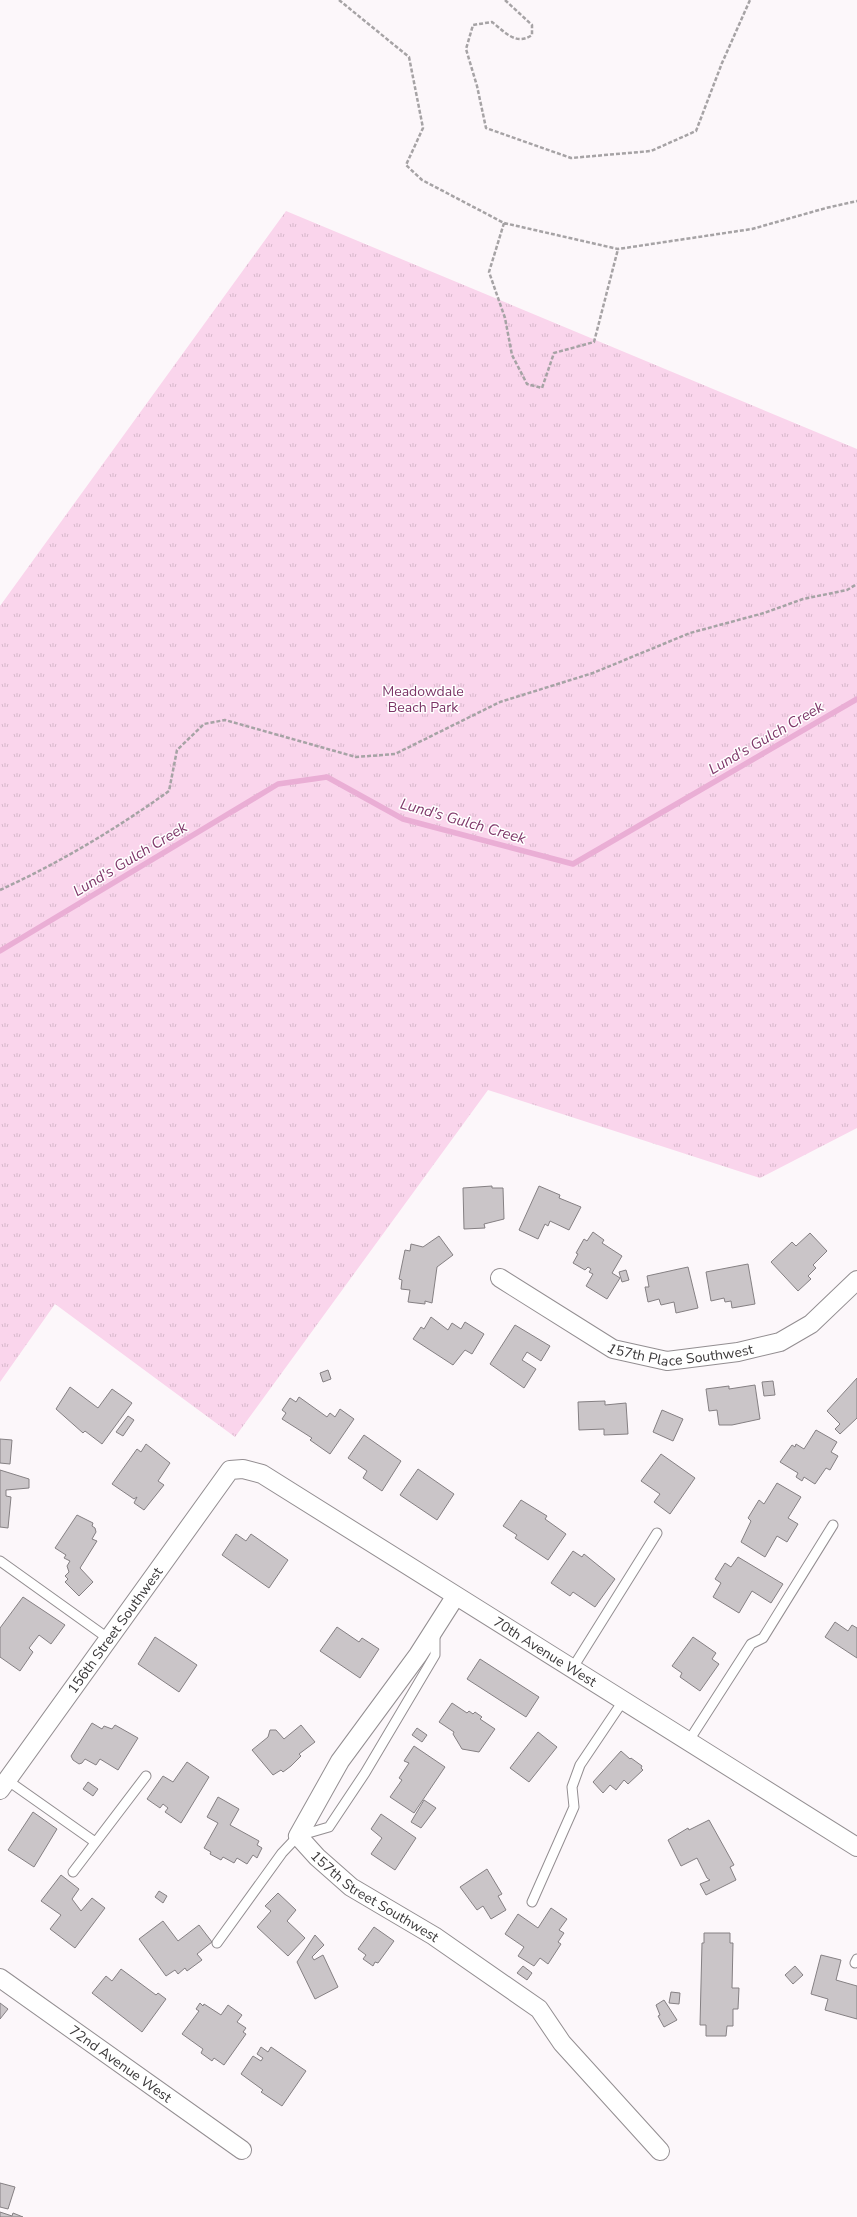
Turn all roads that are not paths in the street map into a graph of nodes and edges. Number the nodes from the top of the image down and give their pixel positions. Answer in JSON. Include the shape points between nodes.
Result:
{"nodes":[{"id":1,"x":500,"y":1278,"type":"dead end"},
{"id":2,"x":857,"y":1280,"type":"edge"},
{"id":3,"x":230,"y":1470,"type":"joint"},
{"id":4,"x":833,"y":1525,"type":"dead end"},
{"id":5,"x":657,"y":1533,"type":"dead end"},
{"id":6,"x":0,"y":1561,"type":"edge"},
{"id":7,"x":455,"y":1597,"type":"junction"},
{"id":8,"x":435,"y":1629,"type":"junction"},
{"id":9,"x":108,"y":1639,"type":"junction"},
{"id":10,"x":572,"y":1669,"type":"junction"},
{"id":11,"x":623,"y":1701,"type":"junction"},
{"id":12,"x":688,"y":1742,"type":"junction"},
{"id":13,"x":146,"y":1776,"type":"dead end"},
{"id":14,"x":3,"y":1785,"type":"edge"},
{"id":15,"x":298,"y":1836,"type":"junction"},
{"id":16,"x":95,"y":1842,"type":"junction"},
{"id":17,"x":857,"y":1847,"type":"edge"},
{"id":18,"x":73,"y":1872,"type":"dead end"},
{"id":19,"x":532,"y":1902,"type":"dead end"},
{"id":20,"x":217,"y":1944,"type":"dead end"},
{"id":21,"x":0,"y":1978,"type":"edge"},
{"id":22,"x":242,"y":2150,"type":"dead end"},
{"id":23,"x":660,"y":2151,"type":"dead end"}],
"edges":[{"from":1,"to":2,"type":"street","name":"157th Place Southwest","via":[[613,1349],[667,1362],[738,1352],[780,1342],[811,1324]]},
{"from":3,"to":7,"type":"street","name":"70th Avenue West","via":[[244,1468],[262,1474]]},
{"from":3,"to":9,"type":"street","name":"156th Street Southwest"},
{"from":4,"to":12,"type":"lane","via":[[763,1638],[751,1644]]},
{"from":5,"to":10,"type":"lane"},
{"from":6,"to":9,"type":"lane"},
{"from":7,"to":8,"type":"street"},
{"from":7,"to":10,"type":"street","name":"70th Avenue West"},
{"from":8,"to":15,"type":"street","via":[[340,1761]]},
{"from":8,"to":15,"type":"lane","via":[[435,1655],[365,1773],[329,1827]]},
{"from":9,"to":14,"type":"street","name":"156th Street Southwest"},
{"from":10,"to":11,"type":"street","name":"70th Avenue West"},
{"from":11,"to":12,"type":"street","name":"70th Avenue West"},
{"from":11,"to":19,"type":"lane","via":[[580,1765],[572,1787],[574,1807]]},
{"from":12,"to":17,"type":"street","name":"70th Avenue West"},
{"from":13,"to":16,"type":"lane"},
{"from":14,"to":16,"type":"lane"},
{"from":15,"to":20,"type":"lane","via":[[282,1853]]},
{"from":15,"to":23,"type":"street","name":"157th Street Southwest","via":[[351,1887],[434,1936],[539,2008],[562,2043]]},
{"from":16,"to":18,"type":"lane"},
{"from":21,"to":22,"type":"street","name":"72nd Avenue West"}]}
